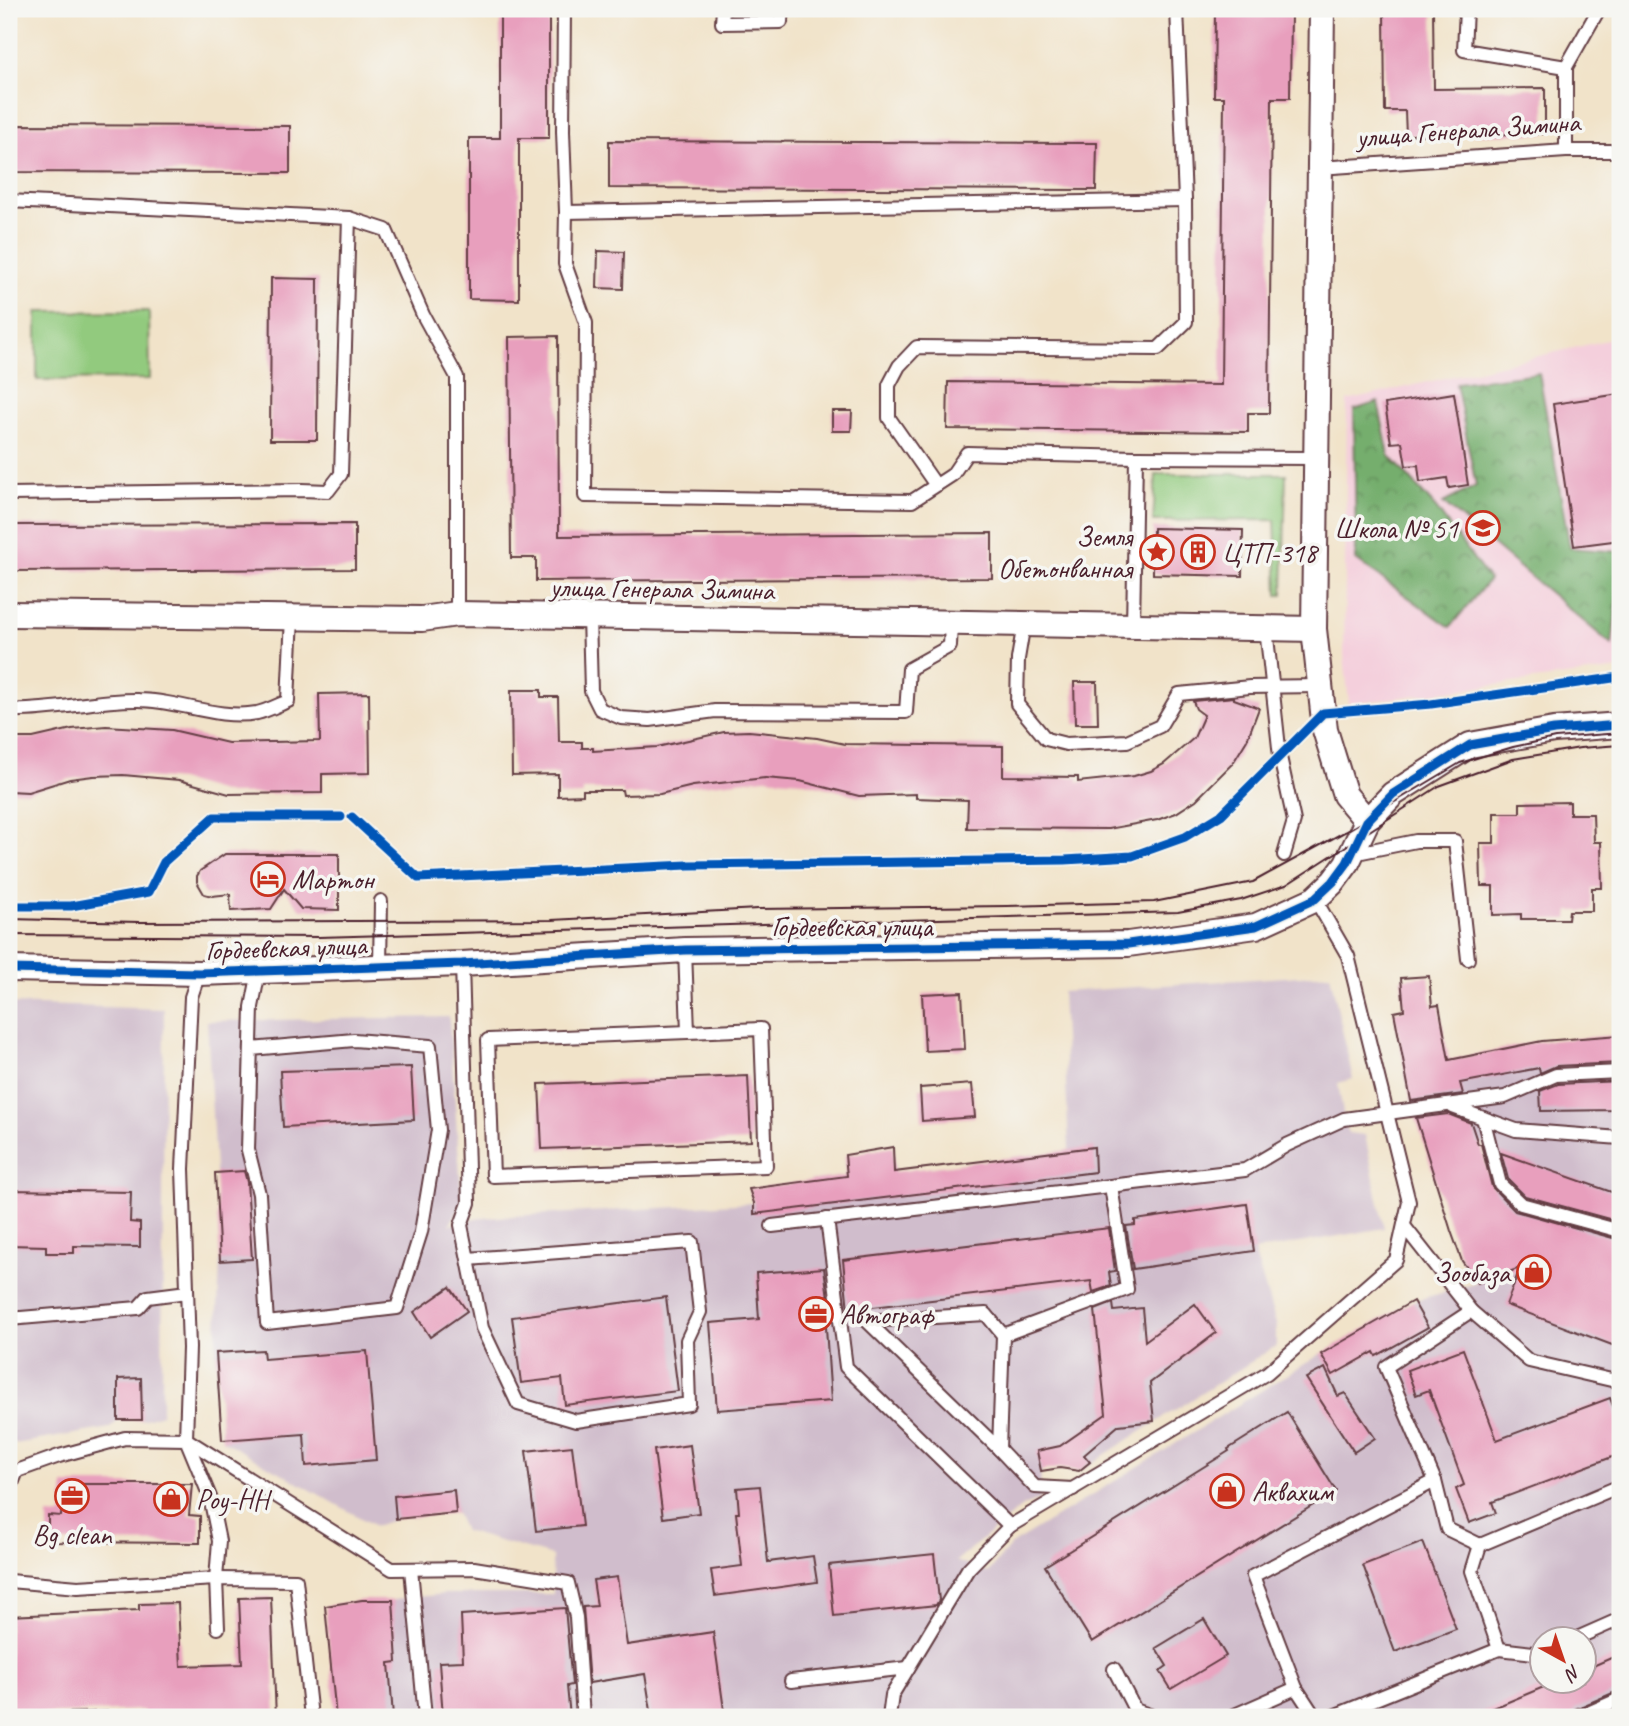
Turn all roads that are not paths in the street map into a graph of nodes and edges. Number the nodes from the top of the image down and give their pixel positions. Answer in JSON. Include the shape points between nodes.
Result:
{"nodes":[{"id":1,"x":564,"y":9,"type":"edge"},
{"id":2,"x":723,"y":9,"type":"edge"},
{"id":3,"x":782,"y":9,"type":"edge"},
{"id":4,"x":1177,"y":9,"type":"edge"},
{"id":5,"x":1322,"y":9,"type":"edge"},
{"id":6,"x":1466,"y":9,"type":"edge"},
{"id":7,"x":1600,"y":9,"type":"edge"},
{"id":8,"x":1566,"y":67,"type":"junction"},
{"id":9,"x":1620,"y":150,"type":"edge"},
{"id":10,"x":1566,"y":151,"type":"junction"},
{"id":11,"x":1319,"y":168,"type":"junction"},
{"id":12,"x":1185,"y":200,"type":"junction"},
{"id":13,"x":9,"y":201,"type":"edge"},
{"id":14,"x":566,"y":212,"type":"junction"},
{"id":15,"x":349,"y":218,"type":"junction"},
{"id":16,"x":1136,"y":457,"type":"junction"},
{"id":17,"x":1316,"y":457,"type":"junction"},
{"id":18,"x":935,"y":484,"type":"junction"},
{"id":19,"x":9,"y":494,"type":"edge"},
{"id":20,"x":9,"y":614,"type":"edge"},
{"id":21,"x":457,"y":614,"type":"junction"},
{"id":22,"x":589,"y":616,"type":"junction"},
{"id":23,"x":292,"y":617,"type":"junction"},
{"id":24,"x":951,"y":622,"type":"junction"},
{"id":25,"x":1024,"y":623,"type":"junction"},
{"id":26,"x":1133,"y":625,"type":"junction"},
{"id":27,"x":1266,"y":628,"type":"junction"},
{"id":28,"x":1314,"y":629,"type":"junction"},
{"id":29,"x":1273,"y":686,"type":"junction"},
{"id":30,"x":1320,"y":686,"type":"junction"},
{"id":31,"x":9,"y":710,"type":"edge"},
{"id":32,"x":1620,"y":725,"type":"edge"},
{"id":33,"x":1367,"y":821,"type":"junction"},
{"id":34,"x":1352,"y":854,"type":"junction"},
{"id":35,"x":1284,"y":855,"type":"dead end"},
{"id":36,"x":1315,"y":899,"type":"junction"},
{"id":37,"x":381,"y":901,"type":"dead end"},
{"id":38,"x":685,"y":950,"type":"junction"},
{"id":39,"x":1468,"y":959,"type":"dead end"},
{"id":40,"x":462,"y":964,"type":"junction"},
{"id":41,"x":380,"y":967,"type":"junction"},
{"id":42,"x":9,"y":969,"type":"edge"},
{"id":43,"x":259,"y":971,"type":"junction"},
{"id":44,"x":199,"y":972,"type":"junction"},
{"id":45,"x":688,"y":1032,"type":"junction"},
{"id":46,"x":251,"y":1049,"type":"junction"},
{"id":47,"x":1620,"y":1072,"type":"edge"},
{"id":48,"x":1450,"y":1105,"type":"junction"},
{"id":49,"x":1388,"y":1114,"type":"junction"},
{"id":50,"x":1483,"y":1118,"type":"junction"},
{"id":51,"x":1620,"y":1138,"type":"edge"},
{"id":52,"x":1111,"y":1185,"type":"junction"},
{"id":53,"x":827,"y":1219,"type":"junction"},
{"id":54,"x":772,"y":1226,"type":"dead end"},
{"id":55,"x":1404,"y":1226,"type":"junction"},
{"id":56,"x":1620,"y":1231,"type":"edge"},
{"id":57,"x":468,"y":1259,"type":"junction"},
{"id":58,"x":187,"y":1292,"type":"junction"},
{"id":59,"x":1471,"y":1311,"type":"junction"},
{"id":60,"x":9,"y":1319,"type":"edge"},
{"id":61,"x":1003,"y":1335,"type":"junction"},
{"id":62,"x":1620,"y":1382,"type":"edge"},
{"id":63,"x":186,"y":1439,"type":"junction"},
{"id":64,"x":999,"y":1449,"type":"junction"},
{"id":65,"x":1436,"y":1480,"type":"junction"},
{"id":66,"x":1620,"y":1486,"type":"edge"},
{"id":67,"x":1073,"y":1489,"type":"junction"},
{"id":68,"x":9,"y":1491,"type":"edge"},
{"id":69,"x":1010,"y":1526,"type":"junction"},
{"id":70,"x":1480,"y":1545,"type":"junction"},
{"id":71,"x":411,"y":1569,"type":"junction"},
{"id":72,"x":216,"y":1579,"type":"junction"},
{"id":73,"x":9,"y":1581,"type":"edge"},
{"id":74,"x":1620,"y":1619,"type":"edge"},
{"id":75,"x":218,"y":1628,"type":"dead end"},
{"id":76,"x":1598,"y":1629,"type":"edge"},
{"id":77,"x":1499,"y":1649,"type":"junction"},
{"id":78,"x":1528,"y":1652,"type":"edge"},
{"id":79,"x":908,"y":1668,"type":"junction"},
{"id":80,"x":1114,"y":1669,"type":"dead end"},
{"id":81,"x":791,"y":1681,"type":"dead end"},
{"id":82,"x":1296,"y":1688,"type":"junction"},
{"id":83,"x":1620,"y":1699,"type":"edge"},
{"id":84,"x":311,"y":1717,"type":"edge"},
{"id":85,"x":425,"y":1717,"type":"edge"},
{"id":86,"x":583,"y":1717,"type":"edge"},
{"id":87,"x":889,"y":1717,"type":"edge"},
{"id":88,"x":1156,"y":1717,"type":"edge"},
{"id":89,"x":1230,"y":1717,"type":"edge"},
{"id":90,"x":1315,"y":1717,"type":"edge"},
{"id":91,"x":1331,"y":1717,"type":"edge"},
{"id":92,"x":1579,"y":1717,"type":"edge"}],
"edges":[{"from":1,"to":14,"type":"lane"},
{"from":2,"to":3,"type":"lane","via":[[722,23],[781,22]]},
{"from":4,"to":12,"type":"lane"},
{"from":5,"to":11,"type":"street"},
{"from":6,"to":8,"type":"lane","via":[[1464,51]]},
{"from":7,"to":8,"type":"lane"},
{"from":8,"to":10,"type":"lane"},
{"from":9,"to":10,"type":"lane","name":"улица Генерала Зимина"},
{"from":10,"to":11,"type":"lane","name":"улица Генерала Зимина"},
{"from":11,"to":17,"type":"street"},
{"from":12,"to":14,"type":"lane"},
{"from":12,"to":18,"type":"lane","via":[[1186,322],[1158,349],[917,348],[899,366],[889,386],[889,418]]},
{"from":13,"to":15,"type":"lane"},
{"from":14,"to":18,"type":"lane","via":[[565,264],[586,323],[585,496],[912,501]]},
{"from":15,"to":19,"type":"lane","via":[[341,474],[328,491]]},
{"from":15,"to":21,"type":"lane","via":[[386,230],[423,315],[457,377]]},
{"from":16,"to":17,"type":"lane"},
{"from":16,"to":18,"type":"lane","via":[[967,453],[952,475]]},
{"from":16,"to":26,"type":"lane"},
{"from":17,"to":28,"type":"street"},
{"from":20,"to":23,"type":"street","name":"улица Генерала Зимина"},
{"from":21,"to":22,"type":"street","name":"улица Генерала Зимина"},
{"from":21,"to":23,"type":"street","name":"улица Генерала Зимина","via":[[422,619]]},
{"from":22,"to":24,"type":"street","name":"улица Генерала Зимина"},
{"from":22,"to":24,"type":"lane","via":[[591,691],[600,709],[621,718],[650,720],[716,711],[906,712],[909,669],[950,646]]},
{"from":23,"to":31,"type":"lane","via":[[288,701],[258,713],[213,712],[142,699]]},
{"from":24,"to":25,"type":"street","name":"улица Генерала Зимина"},
{"from":25,"to":26,"type":"street","name":"улица Генерала Зимина"},
{"from":25,"to":29,"type":"lane","via":[[1017,704],[1046,739],[1066,744],[1127,741],[1160,726],[1179,694]]},
{"from":26,"to":27,"type":"street","name":"улица Генерала Зимина"},
{"from":27,"to":28,"type":"street","name":"улица Генерала Зимина"},
{"from":27,"to":29,"type":"lane"},
{"from":28,"to":30,"type":"street"},
{"from":29,"to":30,"type":"lane"},
{"from":29,"to":35,"type":"lane","via":[[1280,757],[1294,821]]},
{"from":30,"to":33,"type":"street","via":[[1325,730],[1345,795]]},
{"from":32,"to":33,"type":"street","name":"Гордеевская улица","via":[[1554,730],[1470,745],[1393,794]]},
{"from":33,"to":34,"type":"street","name":"Гордеевская улица"},
{"from":34,"to":36,"type":"street","name":"Гордеевская улица"},
{"from":34,"to":39,"type":"lane","via":[[1416,841],[1455,841]]},
{"from":36,"to":38,"type":"street","name":"Гордеевская улица","via":[[1256,926],[1128,944]]},
{"from":36,"to":49,"type":"lane","via":[[1348,956]]},
{"from":37,"to":41,"type":"lane"},
{"from":38,"to":40,"type":"street","name":"Гордеевская улица"},
{"from":38,"to":45,"type":"lane"},
{"from":40,"to":41,"type":"street","name":"Гордеевская улица"},
{"from":40,"to":57,"type":"lane","via":[[469,1203],[461,1225]]},
{"from":41,"to":43,"type":"street","name":"Гордеевская улица"},
{"from":42,"to":44,"type":"street","name":"Гордеевская улица"},
{"from":43,"to":44,"type":"street","name":"Гордеевская улица"},
{"from":43,"to":46,"type":"lane"},
{"from":44,"to":58,"type":"lane","via":[[191,997],[183,1169]]},
{"from":45,"to":45,"type":"lane","via":[[761,1029],[766,1166],[493,1176],[488,1040]]},
{"from":46,"to":46,"type":"lane","via":[[248,1150],[259,1194],[267,1323],[397,1308],[421,1232],[438,1130],[430,1046],[354,1040]]},
{"from":47,"to":48,"type":"lane","via":[[1556,1075],[1505,1097]]},
{"from":48,"to":49,"type":"lane"},
{"from":48,"to":50,"type":"lane"},
{"from":49,"to":52,"type":"lane","via":[[1344,1119],[1245,1170]]},
{"from":49,"to":55,"type":"lane","via":[[1409,1202]]},
{"from":50,"to":51,"type":"lane","via":[[1516,1130]]},
{"from":50,"to":56,"type":"lane","via":[[1500,1184],[1521,1204]]},
{"from":52,"to":53,"type":"lane"},
{"from":52,"to":61,"type":"lane","via":[[1127,1289]]},
{"from":53,"to":54,"type":"lane"},
{"from":53,"to":69,"type":"lane","via":[[846,1367]]},
{"from":55,"to":59,"type":"lane"},
{"from":55,"to":67,"type":"lane","via":[[1396,1261],[1267,1373]]},
{"from":57,"to":57,"type":"lane","via":[[482,1328],[518,1404],[576,1421],[689,1404],[687,1340],[699,1312],[692,1242]]},
{"from":58,"to":60,"type":"lane","via":[[148,1297],[138,1308]]},
{"from":58,"to":63,"type":"lane"},
{"from":59,"to":62,"type":"lane","via":[[1529,1361]]},
{"from":59,"to":65,"type":"lane","via":[[1386,1367]]},
{"from":61,"to":64,"type":"lane"},
{"from":61,"to":64,"type":"lane","via":[[986,1314],[867,1321]]},
{"from":63,"to":68,"type":"lane","via":[[125,1438],[59,1456],[17,1471]]},
{"from":63,"to":71,"type":"lane","via":[[392,1569]]},
{"from":63,"to":72,"type":"lane","via":[[210,1497],[219,1541]]},
{"from":64,"to":67,"type":"lane","via":[[1035,1487]]},
{"from":65,"to":70,"type":"lane","via":[[1447,1529]]},
{"from":65,"to":82,"type":"lane","via":[[1253,1576]]},
{"from":66,"to":70,"type":"lane"},
{"from":67,"to":69,"type":"lane"},
{"from":69,"to":79,"type":"lane","via":[[968,1569]]},
{"from":70,"to":77,"type":"lane","via":[[1472,1571]]},
{"from":71,"to":85,"type":"lane"},
{"from":71,"to":86,"type":"lane","via":[[474,1568],[568,1583],[576,1617]]},
{"from":72,"to":73,"type":"lane","via":[[78,1587]]},
{"from":72,"to":75,"type":"lane"},
{"from":72,"to":84,"type":"lane","via":[[296,1580]]},
{"from":74,"to":76,"type":"lane"},
{"from":77,"to":78,"type":"lane"},
{"from":77,"to":91,"type":"lane"},
{"from":79,"to":81,"type":"lane"},
{"from":79,"to":87,"type":"lane","via":[[891,1696]]},
{"from":80,"to":88,"type":"lane","via":[[1135,1710]]},
{"from":82,"to":89,"type":"lane"},
{"from":82,"to":90,"type":"lane"},
{"from":83,"to":92,"type":"lane"}]}
